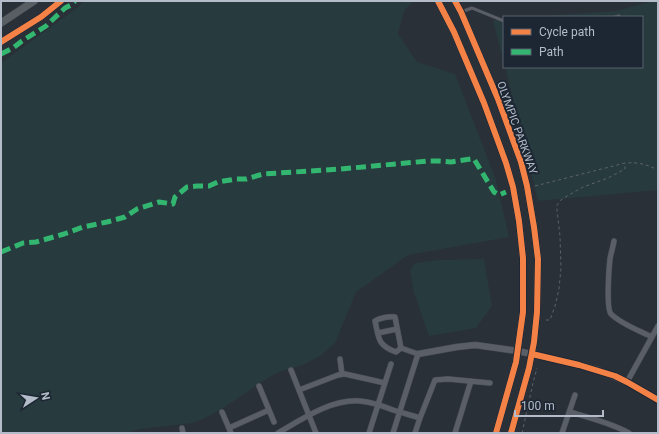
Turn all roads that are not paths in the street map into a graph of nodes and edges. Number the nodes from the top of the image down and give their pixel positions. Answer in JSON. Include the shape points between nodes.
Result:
{"nodes":[{"id":1,"x":34,"y":1,"type":"edge"},
{"id":2,"x":60,"y":1,"type":"edge"},
{"id":3,"x":438,"y":1,"type":"edge"},
{"id":4,"x":455,"y":1,"type":"edge"},
{"id":5,"x":461,"y":12,"type":"junction"},
{"id":6,"x":503,"y":20,"type":"edge"},
{"id":7,"x":1,"y":23,"type":"edge"},
{"id":8,"x":1,"y":42,"type":"edge"},
{"id":9,"x":614,"y":241,"type":"dead end"},
{"id":10,"x":658,"y":326,"type":"edge"},
{"id":11,"x":397,"y":329,"type":"junction"},
{"id":12,"x":378,"y":333,"type":"junction"},
{"id":13,"x":652,"y":337,"type":"junction"},
{"id":14,"x":401,"y":348,"type":"junction"},
{"id":15,"x":518,"y":351,"type":"junction"},
{"id":16,"x":418,"y":354,"type":"junction"},
{"id":17,"x":532,"y":354,"type":"junction"},
{"id":18,"x":340,"y":359,"type":"dead end"},
{"id":19,"x":391,"y":364,"type":"dead end"},
{"id":20,"x":291,"y":370,"type":"dead end"},
{"id":21,"x":342,"y":374,"type":"junction"},
{"id":22,"x":471,"y":382,"type":"junction"},
{"id":23,"x":627,"y":382,"type":"junction"},
{"id":24,"x":385,"y":383,"type":"junction"},
{"id":25,"x":490,"y":383,"type":"dead end"},
{"id":26,"x":259,"y":386,"type":"dead end"},
{"id":27,"x":299,"y":390,"type":"junction"},
{"id":28,"x":575,"y":394,"type":"dead end"},
{"id":29,"x":658,"y":400,"type":"edge"},
{"id":30,"x":378,"y":405,"type":"junction"},
{"id":31,"x":268,"y":410,"type":"junction"},
{"id":32,"x":222,"y":412,"type":"dead end"},
{"id":33,"x":400,"y":412,"type":"junction"},
{"id":34,"x":570,"y":412,"type":"junction"},
{"id":35,"x":309,"y":416,"type":"junction"},
{"id":36,"x":420,"y":418,"type":"junction"},
{"id":37,"x":274,"y":422,"type":"dead end"},
{"id":38,"x":230,"y":431,"type":"edge"},
{"id":39,"x":278,"y":433,"type":"edge"},
{"id":40,"x":316,"y":433,"type":"edge"},
{"id":41,"x":369,"y":433,"type":"edge"},
{"id":42,"x":393,"y":433,"type":"edge"},
{"id":43,"x":415,"y":433,"type":"edge"},
{"id":44,"x":455,"y":433,"type":"edge"},
{"id":45,"x":496,"y":433,"type":"edge"},
{"id":46,"x":511,"y":433,"type":"edge"},
{"id":47,"x":562,"y":433,"type":"edge"},
{"id":48,"x":629,"y":433,"type":"edge"}],
"edges":[{"from":1,"to":7,"type":"main road"},
{"from":2,"to":8,"type":"main road","via":[[41,17]]},
{"from":3,"to":15,"type":"main road","name":"OLYMPIC PARKWAY","via":[[484,103],[513,187],[523,258],[523,312]]},
{"from":4,"to":5,"type":"main road","name":"OLYMPIC PARKWAY"},
{"from":5,"to":6,"type":"lane","via":[[472,8]]},
{"from":5,"to":17,"type":"main road","name":"OLYMPIC PARKWAY","via":[[498,99],[527,186],[538,259],[537,312]]},
{"from":9,"to":13,"type":"street","via":[[609,272],[610,313]]},
{"from":10,"to":13,"type":"street"},
{"from":11,"to":12,"type":"street"},
{"from":11,"to":12,"type":"street","via":[[395,317],[378,319],[375,321]]},
{"from":11,"to":14,"type":"street"},
{"from":12,"to":14,"type":"street","via":[[380,342],[388,349],[396,352]]},
{"from":13,"to":23,"type":"street"},
{"from":14,"to":16,"type":"street"},
{"from":15,"to":16,"type":"street","via":[[475,346]]},
{"from":15,"to":17,"type":"street"},
{"from":15,"to":45,"type":"main road","name":"OLYMPIC PARKWAY"},
{"from":16,"to":33,"type":"street"},
{"from":17,"to":23,"type":"street","via":[[579,364]]},
{"from":17,"to":46,"type":"main road","name":"OLYMPIC PARKWAY"},
{"from":18,"to":21,"type":"street"},
{"from":19,"to":24,"type":"street"},
{"from":20,"to":27,"type":"street"},
{"from":21,"to":24,"type":"street"},
{"from":21,"to":27,"type":"street"},
{"from":22,"to":25,"type":"street"},
{"from":22,"to":36,"type":"street","via":[[435,380]]},
{"from":22,"to":44,"type":"street"},
{"from":23,"to":29,"type":"street"},
{"from":24,"to":30,"type":"street"},
{"from":26,"to":31,"type":"street"},
{"from":27,"to":35,"type":"street"},
{"from":28,"to":34,"type":"street"},
{"from":30,"to":33,"type":"street"},
{"from":30,"to":35,"type":"street","via":[[362,401],[336,403]]},
{"from":30,"to":41,"type":"street"},
{"from":31,"to":37,"type":"street"},
{"from":31,"to":38,"type":"street"},
{"from":32,"to":38,"type":"street"},
{"from":33,"to":36,"type":"street"},
{"from":33,"to":42,"type":"street"},
{"from":34,"to":47,"type":"street"},
{"from":34,"to":48,"type":"street"},
{"from":35,"to":39,"type":"street"},
{"from":35,"to":40,"type":"street"},
{"from":36,"to":43,"type":"street"}]}
